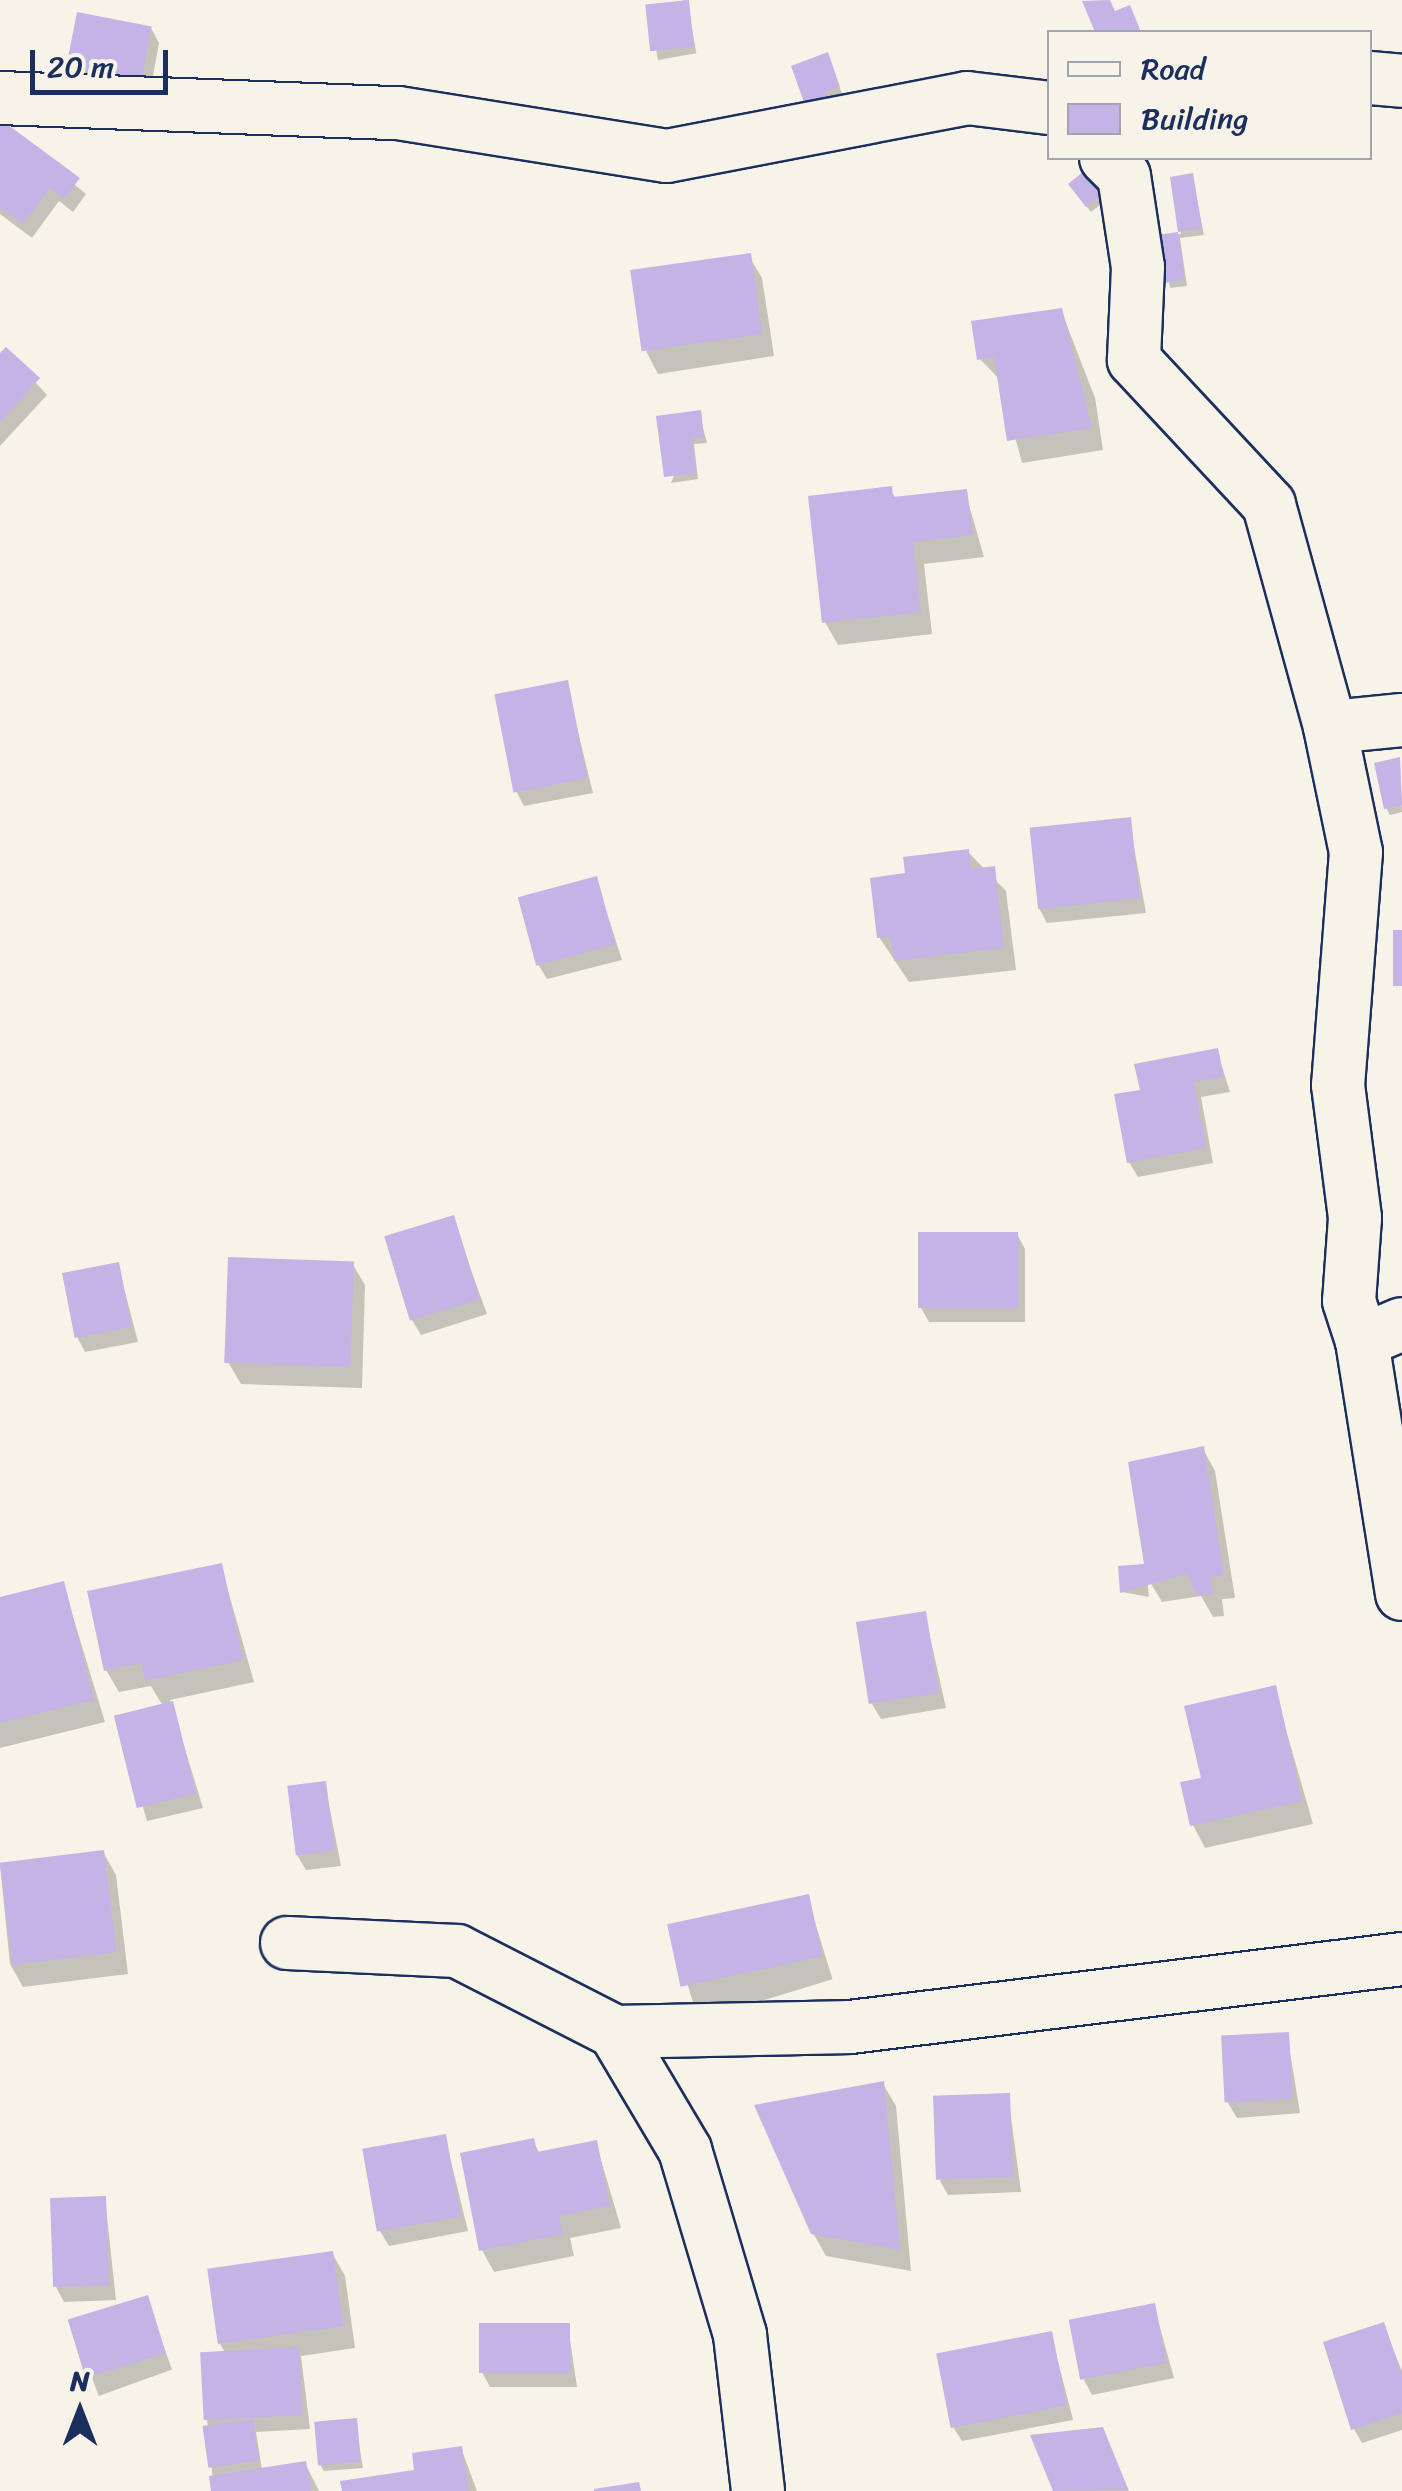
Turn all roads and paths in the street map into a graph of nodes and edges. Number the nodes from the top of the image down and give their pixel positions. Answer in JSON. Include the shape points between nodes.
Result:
{"nodes":[{"id":1,"x":1372,"y":78,"type":"edge"},
{"id":2,"x":1402,"y":81,"type":"edge"},
{"id":3,"x":0,"y":98,"type":"edge"},
{"id":4,"x":1047,"y":108,"type":"edge"},
{"id":5,"x":1108,"y":160,"type":"edge"},
{"id":6,"x":1402,"y":720,"type":"edge"},
{"id":7,"x":1330,"y":728,"type":"junction"},
{"id":8,"x":1382,"y":1333,"type":"edge"},
{"id":9,"x":1402,"y":1594,"type":"edge"},
{"id":10,"x":287,"y":1943,"type":"dead end"},
{"id":11,"x":1402,"y":1960,"type":"edge"},
{"id":12,"x":615,"y":2032,"type":"junction"},
{"id":13,"x":758,"y":2491,"type":"edge"}],
"edges":[{"from":1,"to":2,"type":"street"},
{"from":3,"to":4,"type":"street","via":[[398,114],[667,156],[968,98]]},
{"from":5,"to":7,"type":"street","via":[[1124,176],[1138,267],[1134,360],[1269,506]]},
{"from":6,"to":7,"type":"street"},
{"from":7,"to":8,"type":"street","via":[[1356,852],[1338,1086],[1355,1218],[1349,1301]]},
{"from":8,"to":9,"type":"street"},
{"from":10,"to":12,"type":"street","via":[[456,1951]]},
{"from":11,"to":12,"type":"street","via":[[850,2027]]},
{"from":12,"to":13,"type":"street","via":[[685,2150],[740,2334]]}]}
